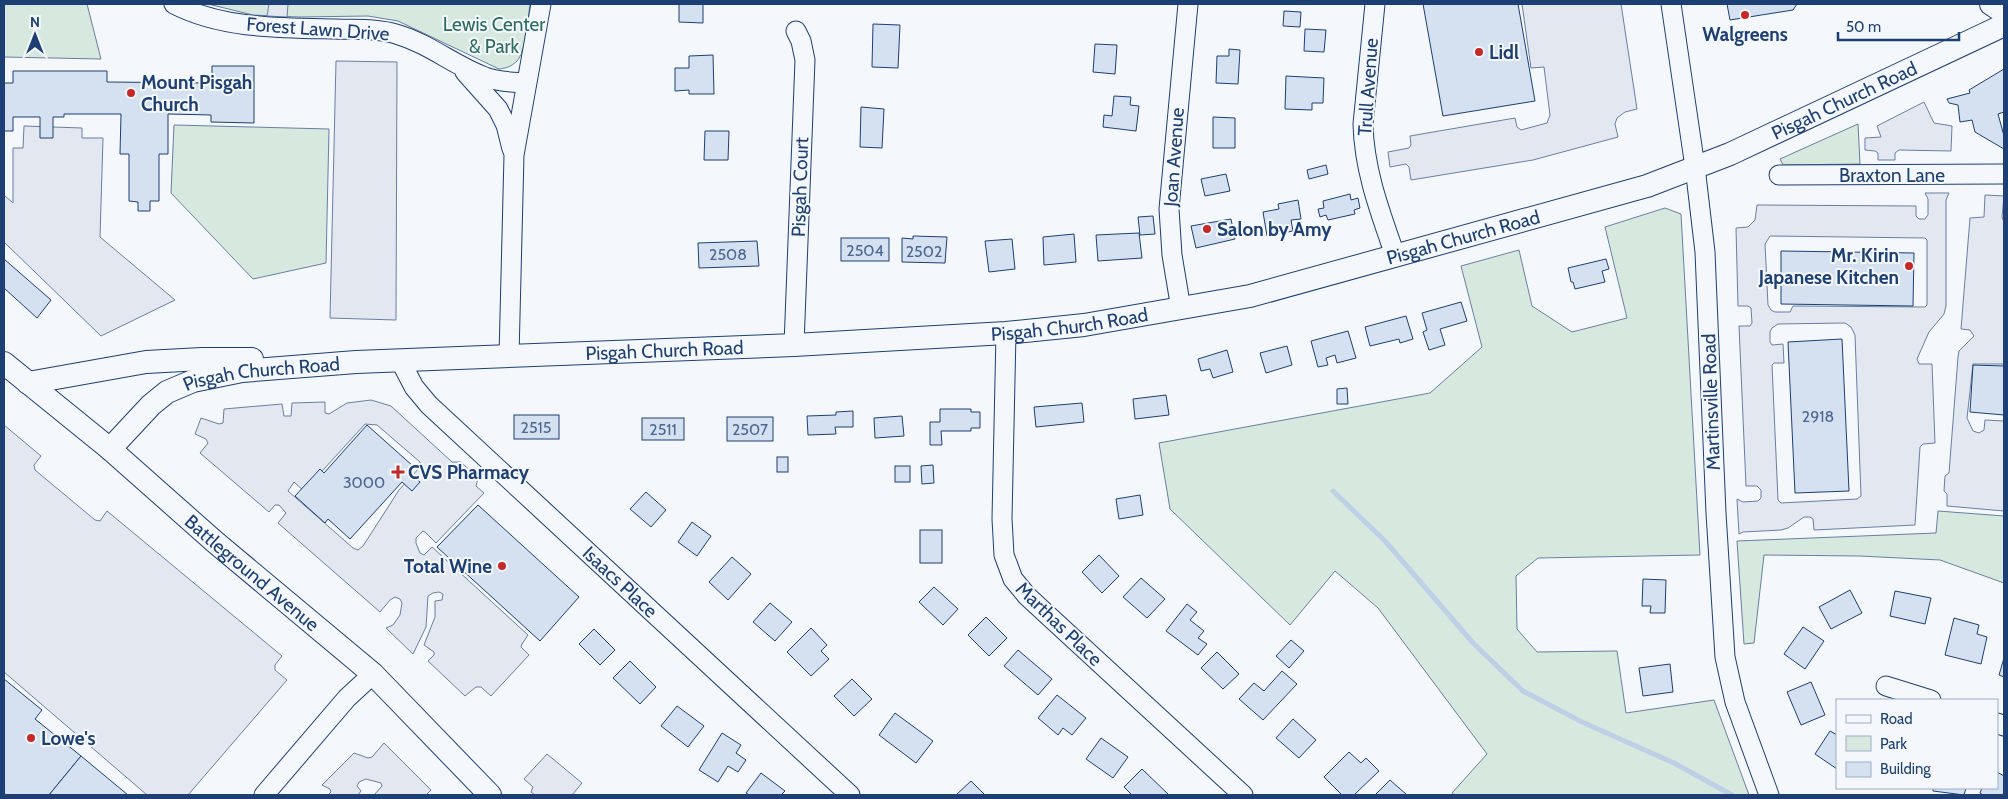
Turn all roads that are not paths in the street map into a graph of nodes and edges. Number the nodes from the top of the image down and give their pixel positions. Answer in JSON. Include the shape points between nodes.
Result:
{"nodes":[{"id":1,"x":174,"y":4,"type":"edge"},
{"id":2,"x":541,"y":4,"type":"edge"},
{"id":3,"x":1188,"y":4,"type":"edge"},
{"id":4,"x":1376,"y":4,"type":"edge"},
{"id":5,"x":1671,"y":4,"type":"edge"},
{"id":6,"x":1991,"y":4,"type":"edge"},
{"id":7,"x":2004,"y":13,"type":"edge"},
{"id":8,"x":2004,"y":24,"type":"edge"},
{"id":9,"x":796,"y":31,"type":"dead end"},
{"id":10,"x":457,"y":64,"type":"junction"},
{"id":11,"x":526,"y":83,"type":"junction"},
{"id":12,"x":514,"y":155,"type":"junction"},
{"id":13,"x":1695,"y":167,"type":"junction"},
{"id":14,"x":2004,"y":174,"type":"edge"},
{"id":15,"x":1779,"y":175,"type":"dead end"},
{"id":16,"x":1396,"y":255,"type":"junction"},
{"id":17,"x":1181,"y":309,"type":"junction"},
{"id":18,"x":1006,"y":333,"type":"junction"},
{"id":19,"x":794,"y":345,"type":"junction"},
{"id":20,"x":509,"y":356,"type":"junction"},
{"id":21,"x":400,"y":360,"type":"junction"},
{"id":22,"x":4,"y":363,"type":"edge"},
{"id":23,"x":340,"y":363,"type":"junction"},
{"id":24,"x":28,"y":382,"type":"junction"},
{"id":25,"x":110,"y":450,"type":"junction"},
{"id":26,"x":374,"y":674,"type":"junction"},
{"id":27,"x":1886,"y":686,"type":"dead end"},
{"id":28,"x":1929,"y":699,"type":"edge"},
{"id":29,"x":264,"y":795,"type":"edge"},
{"id":30,"x":490,"y":795,"type":"edge"},
{"id":31,"x":850,"y":795,"type":"edge"},
{"id":32,"x":1244,"y":795,"type":"edge"},
{"id":33,"x":1769,"y":795,"type":"edge"}],
"edges":[{"from":1,"to":10,"type":"street","name":"Forest Lawn Drive","via":[[229,22],[394,33],[416,40]]},
{"from":2,"to":11,"type":"street"},
{"from":3,"to":17,"type":"street","name":"Joan Avenue","via":[[1169,209],[1172,255]]},
{"from":4,"to":16,"type":"street","name":"Trull Avenue","via":[[1363,124],[1364,143],[1368,172]]},
{"from":5,"to":13,"type":"street","name":"Martinsville Road"},
{"from":6,"to":7,"type":"main road"},
{"from":8,"to":13,"type":"main road","name":"Pisgah Church Road","via":[[1730,154]]},
{"from":9,"to":19,"type":"street","name":"Pisgah Court","via":[[805,60]]},
{"from":10,"to":11,"type":"street","name":"Forest Lawn Drive","via":[[486,78]]},
{"from":10,"to":12,"type":"street","name":"Forest Lawn Drive","via":[[498,108]]},
{"from":11,"to":12,"type":"street","name":"Forest Lawn Drive"},
{"from":12,"to":20,"type":"street","name":"Forest Lawn Drive"},
{"from":13,"to":16,"type":"main road","name":"Pisgah Church Road","via":[[1647,186]]},
{"from":13,"to":33,"type":"street","name":"Martinsville Road","via":[[1705,252],[1725,657],[1735,702]]},
{"from":14,"to":15,"type":"street","name":"Braxton Lane"},
{"from":16,"to":17,"type":"main road","name":"Pisgah Church Road","via":[[1250,296]]},
{"from":17,"to":18,"type":"main road","name":"Pisgah Church Road","via":[[1084,325]]},
{"from":18,"to":19,"type":"main road","name":"Pisgah Church Road"},
{"from":18,"to":32,"type":"street","name":"Marthas Place","via":[[1002,519],[1004,555],[1013,579],[1027,596]]},
{"from":19,"to":20,"type":"main road","name":"Pisgah Church Road"},
{"from":20,"to":21,"type":"main road","name":"Pisgah Church Road"},
{"from":21,"to":23,"type":"main road","name":"Pisgah Church Road"},
{"from":21,"to":31,"type":"street","name":"Isaacs Place","via":[[414,387],[429,405]]},
{"from":22,"to":24,"type":"main road","name":"Battleground Avenue"},
{"from":23,"to":24,"type":"main road","via":[[194,359],[146,362]]},
{"from":23,"to":25,"type":"main road","name":"Pisgah Church Road","via":[[242,371],[176,387],[151,405]]},
{"from":24,"to":25,"type":"main road","name":"Battleground Avenue"},
{"from":25,"to":26,"type":"main road","name":"Battleground Avenue"},
{"from":26,"to":29,"type":"street","via":[[347,698]]},
{"from":26,"to":30,"type":"main road","name":"Battleground Avenue"},
{"from":27,"to":28,"type":"street"}]}
